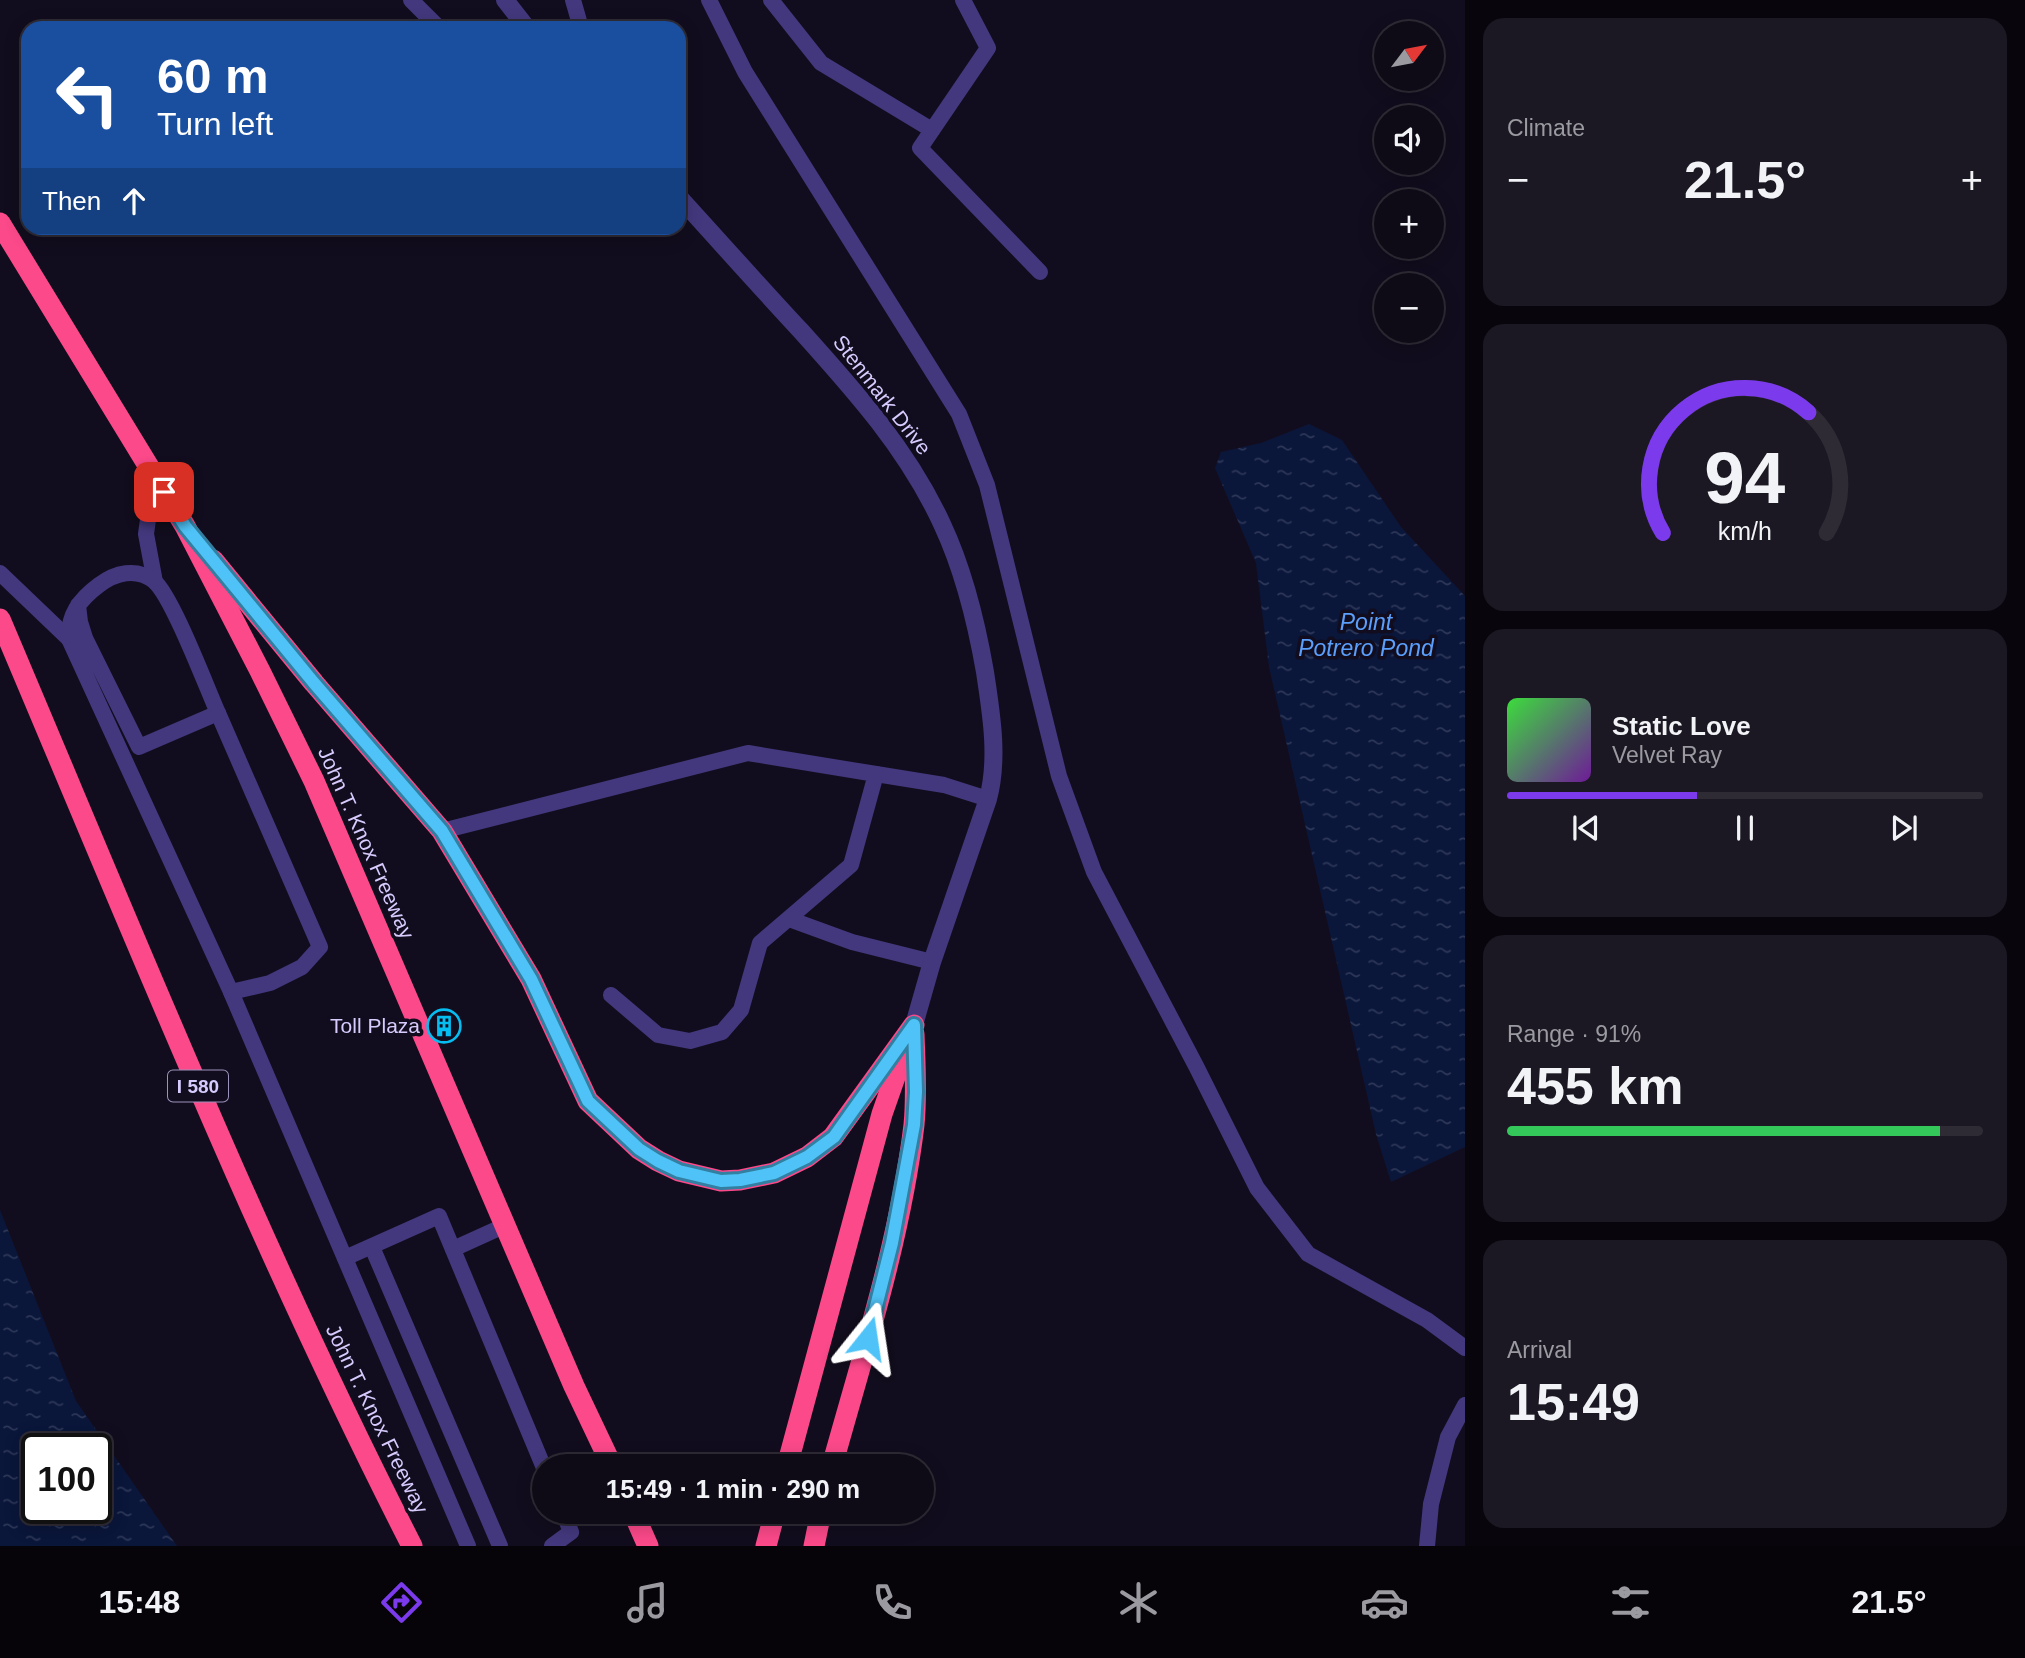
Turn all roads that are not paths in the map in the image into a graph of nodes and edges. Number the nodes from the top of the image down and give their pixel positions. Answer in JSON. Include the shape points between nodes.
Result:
{"nodes":[{"id":1,"x":411,"y":0,"type":"edge"},
{"id":2,"x":505,"y":0,"type":"edge"},
{"id":3,"x":573,"y":0,"type":"edge"},
{"id":4,"x":709,"y":0,"type":"edge"},
{"id":5,"x":771,"y":0,"type":"edge"},
{"id":6,"x":963,"y":0,"type":"edge"},
{"id":7,"x":432,"y":21,"type":"edge"},
{"id":8,"x":522,"y":21,"type":"edge"},
{"id":9,"x":579,"y":21,"type":"edge"},
{"id":10,"x":932,"y":130,"type":"junction"},
{"id":11,"x":686,"y":205,"type":"edge"},
{"id":12,"x":0,"y":223,"type":"edge"},
{"id":13,"x":1040,"y":272,"type":"dead end"},
{"id":14,"x":155,"y":475,"type":"junction"},
{"id":15,"x":185,"y":526,"type":"junction"},
{"id":16,"x":0,"y":573,"type":"edge"},
{"id":17,"x":155,"y":582,"type":"junction"},
{"id":18,"x":78,"y":605,"type":"junction"},
{"id":19,"x":0,"y":619,"type":"edge"},
{"id":20,"x":69,"y":639,"type":"junction"},
{"id":21,"x":218,"y":713,"type":"junction"},
{"id":22,"x":876,"y":775,"type":"junction"},
{"id":23,"x":988,"y":799,"type":"junction"},
{"id":24,"x":442,"y":831,"type":"junction"},
{"id":25,"x":789,"y":919,"type":"junction"},
{"id":26,"x":932,"y":962,"type":"junction"},
{"id":27,"x":231,"y":992,"type":"junction"},
{"id":28,"x":611,"y":995,"type":"dead end"},
{"id":29,"x":914,"y":1025,"type":"junction"},
{"id":30,"x":506,"y":1225,"type":"junction"},
{"id":31,"x":372,"y":1247,"type":"junction"},
{"id":32,"x":453,"y":1250,"type":"junction"},
{"id":33,"x":345,"y":1258,"type":"junction"},
{"id":34,"x":1465,"y":1348,"type":"edge"},
{"id":35,"x":1465,"y":1405,"type":"edge"},
{"id":36,"x":538,"y":1454,"type":"edge"},
{"id":37,"x":606,"y":1454,"type":"edge"},
{"id":38,"x":790,"y":1454,"type":"edge"},
{"id":39,"x":835,"y":1454,"type":"edge"},
{"id":40,"x":568,"y":1524,"type":"edge"},
{"id":41,"x":772,"y":1524,"type":"edge"},
{"id":42,"x":819,"y":1524,"type":"edge"},
{"id":43,"x":412,"y":1546,"type":"edge"},
{"id":44,"x":468,"y":1546,"type":"edge"},
{"id":45,"x":499,"y":1546,"type":"edge"},
{"id":46,"x":552,"y":1546,"type":"edge"},
{"id":47,"x":766,"y":1546,"type":"edge"},
{"id":48,"x":814,"y":1546,"type":"edge"},
{"id":49,"x":1427,"y":1546,"type":"edge"}],
"edges":[{"from":1,"to":7,"type":"lane"},
{"from":2,"to":8,"type":"street"},
{"from":3,"to":9,"type":"lane"},
{"from":4,"to":34,"type":"lane","via":[[745,72],[959,414],[987,485],[1059,776],[1094,872],[1256,1188],[1308,1254],[1427,1320]]},
{"from":5,"to":10,"type":"lane","via":[[821,63]]},
{"from":6,"to":10,"type":"lane","via":[[988,48]]},
{"from":10,"to":13,"type":"lane","via":[[920,148]]},
{"from":11,"to":23,"type":"street","name":"Stenmark Drive","via":[[851,386],[891,436],[927,494],[955,553],[975,618],[993,743]]},
{"from":12,"to":14,"type":"highway","name":"John T. Knox Freeway"},
{"from":14,"to":15,"type":"highway","name":"John T. Knox Freeway"},
{"from":14,"to":17,"type":"lane","via":[[146,534]]},
{"from":15,"to":24,"type":"highway"},
{"from":15,"to":30,"type":"highway","name":"John T. Knox Freeway","via":[[314,781]]},
{"from":16,"to":20,"type":"lane"},
{"from":17,"to":18,"type":"lane","via":[[132,572],[120,574],[97,586]]},
{"from":17,"to":21,"type":"lane","via":[[171,607]]},
{"from":18,"to":20,"type":"lane"},
{"from":18,"to":21,"type":"lane","via":[[85,638],[139,747]]},
{"from":19,"to":43,"type":"highway","name":"John T. Knox Freeway","number":"I 580","via":[[262,1234]]},
{"from":20,"to":27,"type":"lane"},
{"from":21,"to":27,"type":"lane","via":[[320,947],[302,967],[270,983]]},
{"from":22,"to":23,"type":"lane","via":[[944,785]]},
{"from":22,"to":24,"type":"lane","via":[[748,753]]},
{"from":22,"to":25,"type":"lane","via":[[852,865]]},
{"from":23,"to":26,"type":"street","name":"Stenmark Drive"},
{"from":24,"to":29,"type":"highway","via":[[531,979],[588,1101],[639,1149],[679,1171],[740,1180],[774,1173],[807,1157],[845,1123]]},
{"from":25,"to":26,"type":"lane","via":[[852,942]]},
{"from":25,"to":28,"type":"lane","via":[[760,943],[741,1010],[722,1032],[691,1041],[658,1035]]},
{"from":26,"to":29,"type":"street","name":"Stenmark Drive"},
{"from":27,"to":33,"type":"lane"},
{"from":29,"to":38,"type":"highway","via":[[882,1114]]},
{"from":29,"to":39,"type":"highway","via":[[914,1125],[901,1198]]},
{"from":30,"to":32,"type":"lane"},
{"from":30,"to":37,"type":"highway","name":"John T. Knox Freeway"},
{"from":31,"to":32,"type":"lane","via":[[439,1216]]},
{"from":31,"to":33,"type":"lane"},
{"from":31,"to":45,"type":"lane"},
{"from":32,"to":36,"type":"lane"},
{"from":33,"to":44,"type":"lane"},
{"from":35,"to":49,"type":"lane","via":[[1448,1437],[1431,1504]]},
{"from":40,"to":46,"type":"lane","via":[[571,1532]]},
{"from":41,"to":47,"type":"highway"},
{"from":42,"to":48,"type":"highway"}]}
